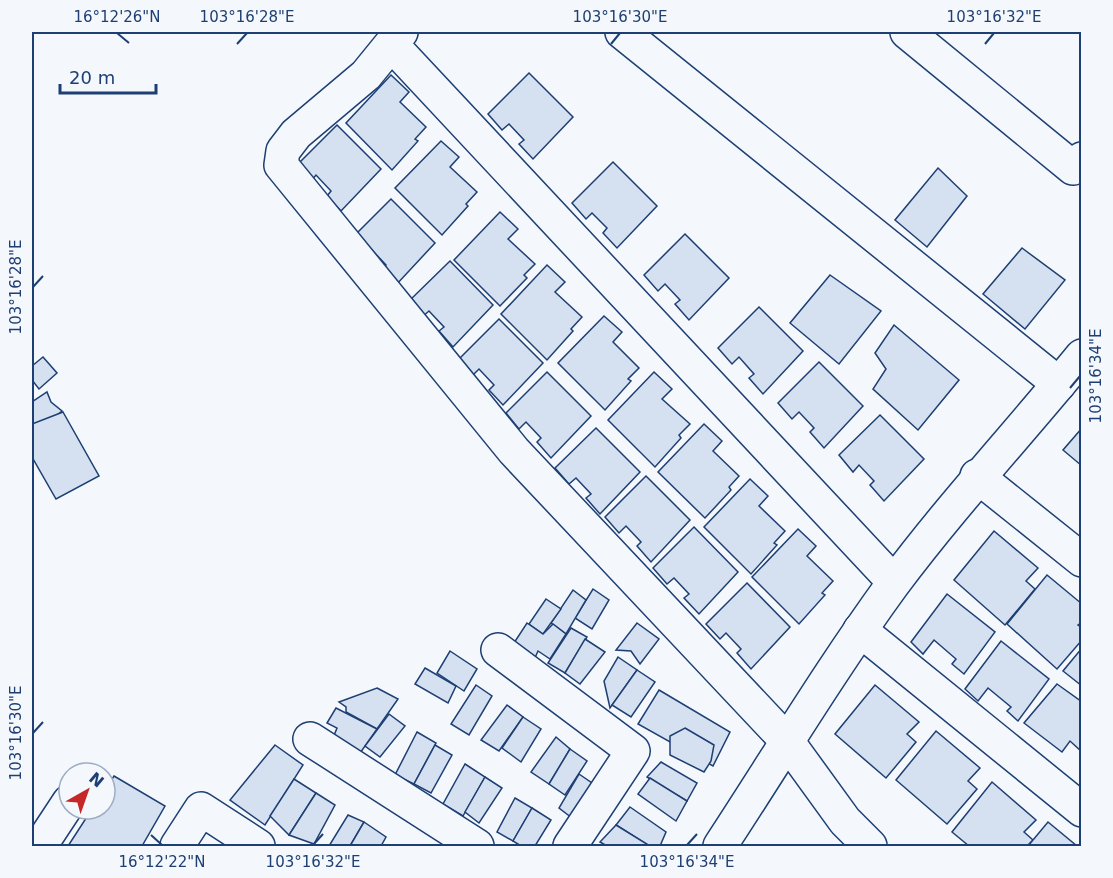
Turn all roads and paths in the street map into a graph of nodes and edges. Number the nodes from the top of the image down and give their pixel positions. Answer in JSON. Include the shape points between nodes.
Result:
{"nodes":[{"id":1,"x":622,"y":32,"type":"edge"},
{"id":2,"x":907,"y":32,"type":"edge"},
{"id":3,"x":396,"y":38,"type":"edge"},
{"id":4,"x":1082,"y":159,"type":"edge"},
{"id":5,"x":1082,"y":356,"type":"edge"},
{"id":6,"x":1059,"y":384,"type":"junction"},
{"id":7,"x":977,"y":476,"type":"junction"},
{"id":8,"x":1082,"y":560,"type":"edge"},
{"id":9,"x":894,"y":582,"type":"junction"},
{"id":10,"x":860,"y":630,"type":"junction"},
{"id":11,"x":498,"y":650,"type":"dead end"},
{"id":12,"x":310,"y":740,"type":"dead end"},
{"id":13,"x":787,"y":741,"type":"junction"},
{"id":14,"x":1082,"y":810,"type":"edge"},
{"id":15,"x":57,"y":820,"type":"edge"},
{"id":16,"x":40,"y":846,"type":"edge"},
{"id":17,"x":177,"y":846,"type":"edge"},
{"id":18,"x":258,"y":846,"type":"edge"},
{"id":19,"x":477,"y":846,"type":"edge"},
{"id":20,"x":570,"y":846,"type":"edge"},
{"id":21,"x":720,"y":846,"type":"edge"},
{"id":22,"x":870,"y":846,"type":"edge"}],
"edges":[{"from":1,"to":6,"type":"street"},
{"from":2,"to":4,"type":"street","via":[[1074,168]]},
{"from":3,"to":9,"type":"street"},
{"from":3,"to":13,"type":"street","via":[[366,75],[296,134],[283,151],[281,165],[514,451]]},
{"from":5,"to":6,"type":"street"},
{"from":6,"to":7,"type":"street"},
{"from":7,"to":8,"type":"street"},
{"from":7,"to":9,"type":"street"},
{"from":9,"to":10,"type":"street"},
{"from":10,"to":13,"type":"street"},
{"from":10,"to":14,"type":"street"},
{"from":11,"to":20,"type":"street","via":[[633,751]]},
{"from":12,"to":19,"type":"street"},
{"from":13,"to":21,"type":"street"},
{"from":13,"to":22,"type":"street","via":[[845,820]]},
{"from":15,"to":16,"type":"street"},
{"from":17,"to":18,"type":"street","via":[[201,809]]}]}
